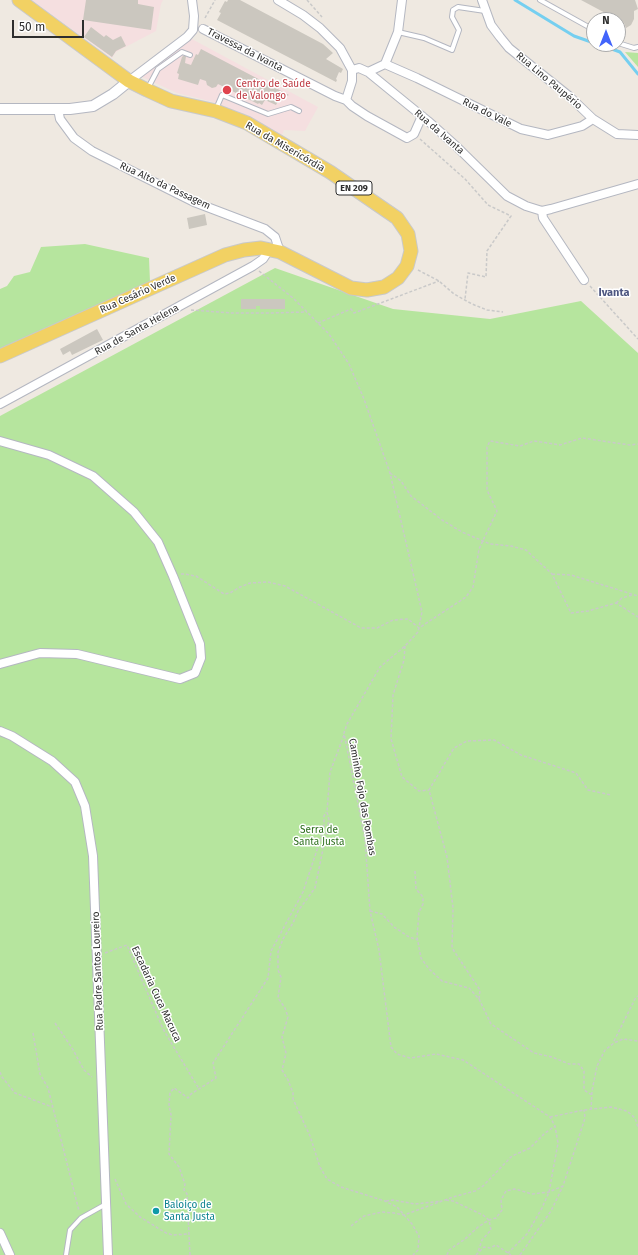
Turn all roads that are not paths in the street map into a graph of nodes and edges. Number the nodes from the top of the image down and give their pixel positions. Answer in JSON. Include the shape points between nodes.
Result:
{"nodes":[{"id":1,"x":19,"y":0,"type":"edge"},
{"id":2,"x":192,"y":0,"type":"edge"},
{"id":3,"x":278,"y":0,"type":"edge"},
{"id":4,"x":402,"y":0,"type":"edge"},
{"id":5,"x":482,"y":0,"type":"edge"},
{"id":6,"x":540,"y":0,"type":"edge"},
{"id":7,"x":485,"y":10,"type":"junction"},
{"id":8,"x":586,"y":26,"type":"edge"},
{"id":9,"x":203,"y":29,"type":"dead end"},
{"id":10,"x":398,"y":32,"type":"junction"},
{"id":11,"x":626,"y":46,"type":"edge"},
{"id":12,"x":638,"y":47,"type":"edge"},
{"id":13,"x":190,"y":55,"type":"dead end"},
{"id":14,"x":385,"y":64,"type":"junction"},
{"id":15,"x":352,"y":70,"type":"junction"},
{"id":16,"x":368,"y":72,"type":"junction"},
{"id":17,"x":129,"y":81,"type":"junction"},
{"id":18,"x":147,"y":90,"type":"junction"},
{"id":19,"x":346,"y":100,"type":"junction"},
{"id":20,"x":0,"y":109,"type":"edge"},
{"id":21,"x":58,"y":109,"type":"junction"},
{"id":22,"x":216,"y":111,"type":"junction"},
{"id":23,"x":299,"y":111,"type":"dead end"},
{"id":24,"x":425,"y":119,"type":"junction"},
{"id":25,"x":593,"y":119,"type":"junction"},
{"id":26,"x":638,"y":135,"type":"edge"},
{"id":27,"x":638,"y":185,"type":"edge"},
{"id":28,"x":542,"y":211,"type":"junction"},
{"id":29,"x":274,"y":251,"type":"junction"},
{"id":30,"x":584,"y":280,"type":"road end"},
{"id":31,"x":0,"y":356,"type":"edge"},
{"id":32,"x":0,"y":404,"type":"edge"},
{"id":33,"x":0,"y":441,"type":"edge"},
{"id":34,"x":0,"y":664,"type":"edge"},
{"id":35,"x":0,"y":730,"type":"edge"},
{"id":36,"x":106,"y":1204,"type":"junction"},
{"id":37,"x":0,"y":1233,"type":"edge"},
{"id":38,"x":10,"y":1255,"type":"edge"},
{"id":39,"x":66,"y":1255,"type":"edge"},
{"id":40,"x":108,"y":1255,"type":"edge"}],
"edges":[{"from":1,"to":17,"type":"main road","name":"Rua da Misericórdia","number":"EN 209"},
{"from":2,"to":17,"type":"street","via":[[193,30]]},
{"from":3,"to":15,"type":"street","via":[[320,28],[340,48]]},
{"from":4,"to":10,"type":"street"},
{"from":5,"to":7,"type":"street","name":"Rua Lino Paupério"},
{"from":6,"to":8,"type":"lane"},
{"from":7,"to":10,"type":"lane","via":[[453,10],[452,17],[459,30],[452,50],[424,38]]},
{"from":7,"to":25,"type":"street","name":"Rua Lino Paupério","via":[[491,25],[509,48],[569,96]]},
{"from":9,"to":19,"type":"street","name":"Travessa da Ivanta"},
{"from":10,"to":14,"type":"street"},
{"from":11,"to":12,"type":"lane"},
{"from":13,"to":18,"type":"lane","via":[[182,52],[158,69]]},
{"from":14,"to":16,"type":"street"},
{"from":14,"to":25,"type":"street","name":"Rua do Vale","via":[[521,129],[548,135],[582,126]]},
{"from":15,"to":16,"type":"street","via":[[360,68]]},
{"from":15,"to":19,"type":"street","via":[[352,81]]},
{"from":16,"to":24,"type":"street","name":"Rua da Ivanta"},
{"from":17,"to":18,"type":"main road","name":"Rua da Misericórdia","number":"EN 209"},
{"from":17,"to":21,"type":"street","via":[[93,106]]},
{"from":18,"to":22,"type":"main road","name":"Rua da Misericórdia","number":"EN 209","via":[[171,101]]},
{"from":19,"to":24,"type":"street","name":"Travessa da Ivanta","via":[[388,129],[407,138],[414,134]]},
{"from":20,"to":21,"type":"street"},
{"from":21,"to":29,"type":"street","name":"Rua Alto da Passagem","via":[[60,118],[74,138],[92,151],[194,202],[265,229],[276,237]]},
{"from":22,"to":23,"type":"lane","via":[[222,95],[268,114],[292,107]]},
{"from":22,"to":29,"type":"main road","name":"Rua da Misericórdia","number":"EN 209","via":[[247,123],[266,134],[330,172],[397,218],[408,234],[411,251],[407,266],[398,278],[384,288],[367,290],[351,288]]},
{"from":24,"to":28,"type":"street","name":"Rua da Ivanta","via":[[507,196]]},
{"from":25,"to":26,"type":"street","name":"Rua Lino Paupério","via":[[617,134]]},
{"from":27,"to":28,"type":"street"},
{"from":28,"to":30,"type":"street","via":[[543,218]]},
{"from":29,"to":31,"type":"main road","name":"Rua Cesário Verde","via":[[261,248],[225,255]]},
{"from":29,"to":32,"type":"street","name":"Rua de Santa Helena","via":[[253,266]]},
{"from":33,"to":34,"type":"street","via":[[49,455],[93,476],[134,512],[158,542],[174,576],[200,644],[201,658],[195,673],[180,679],[77,654],[40,654]]},
{"from":35,"to":36,"type":"street","name":"Rua Padre Santos Loureiro","via":[[52,761],[75,782],[85,806],[93,856]]},
{"from":36,"to":39,"type":"lane","via":[[81,1218],[70,1230]]},
{"from":36,"to":40,"type":"street","name":"Rua Padre Santos Loureiro"},
{"from":37,"to":38,"type":"street"}]}
